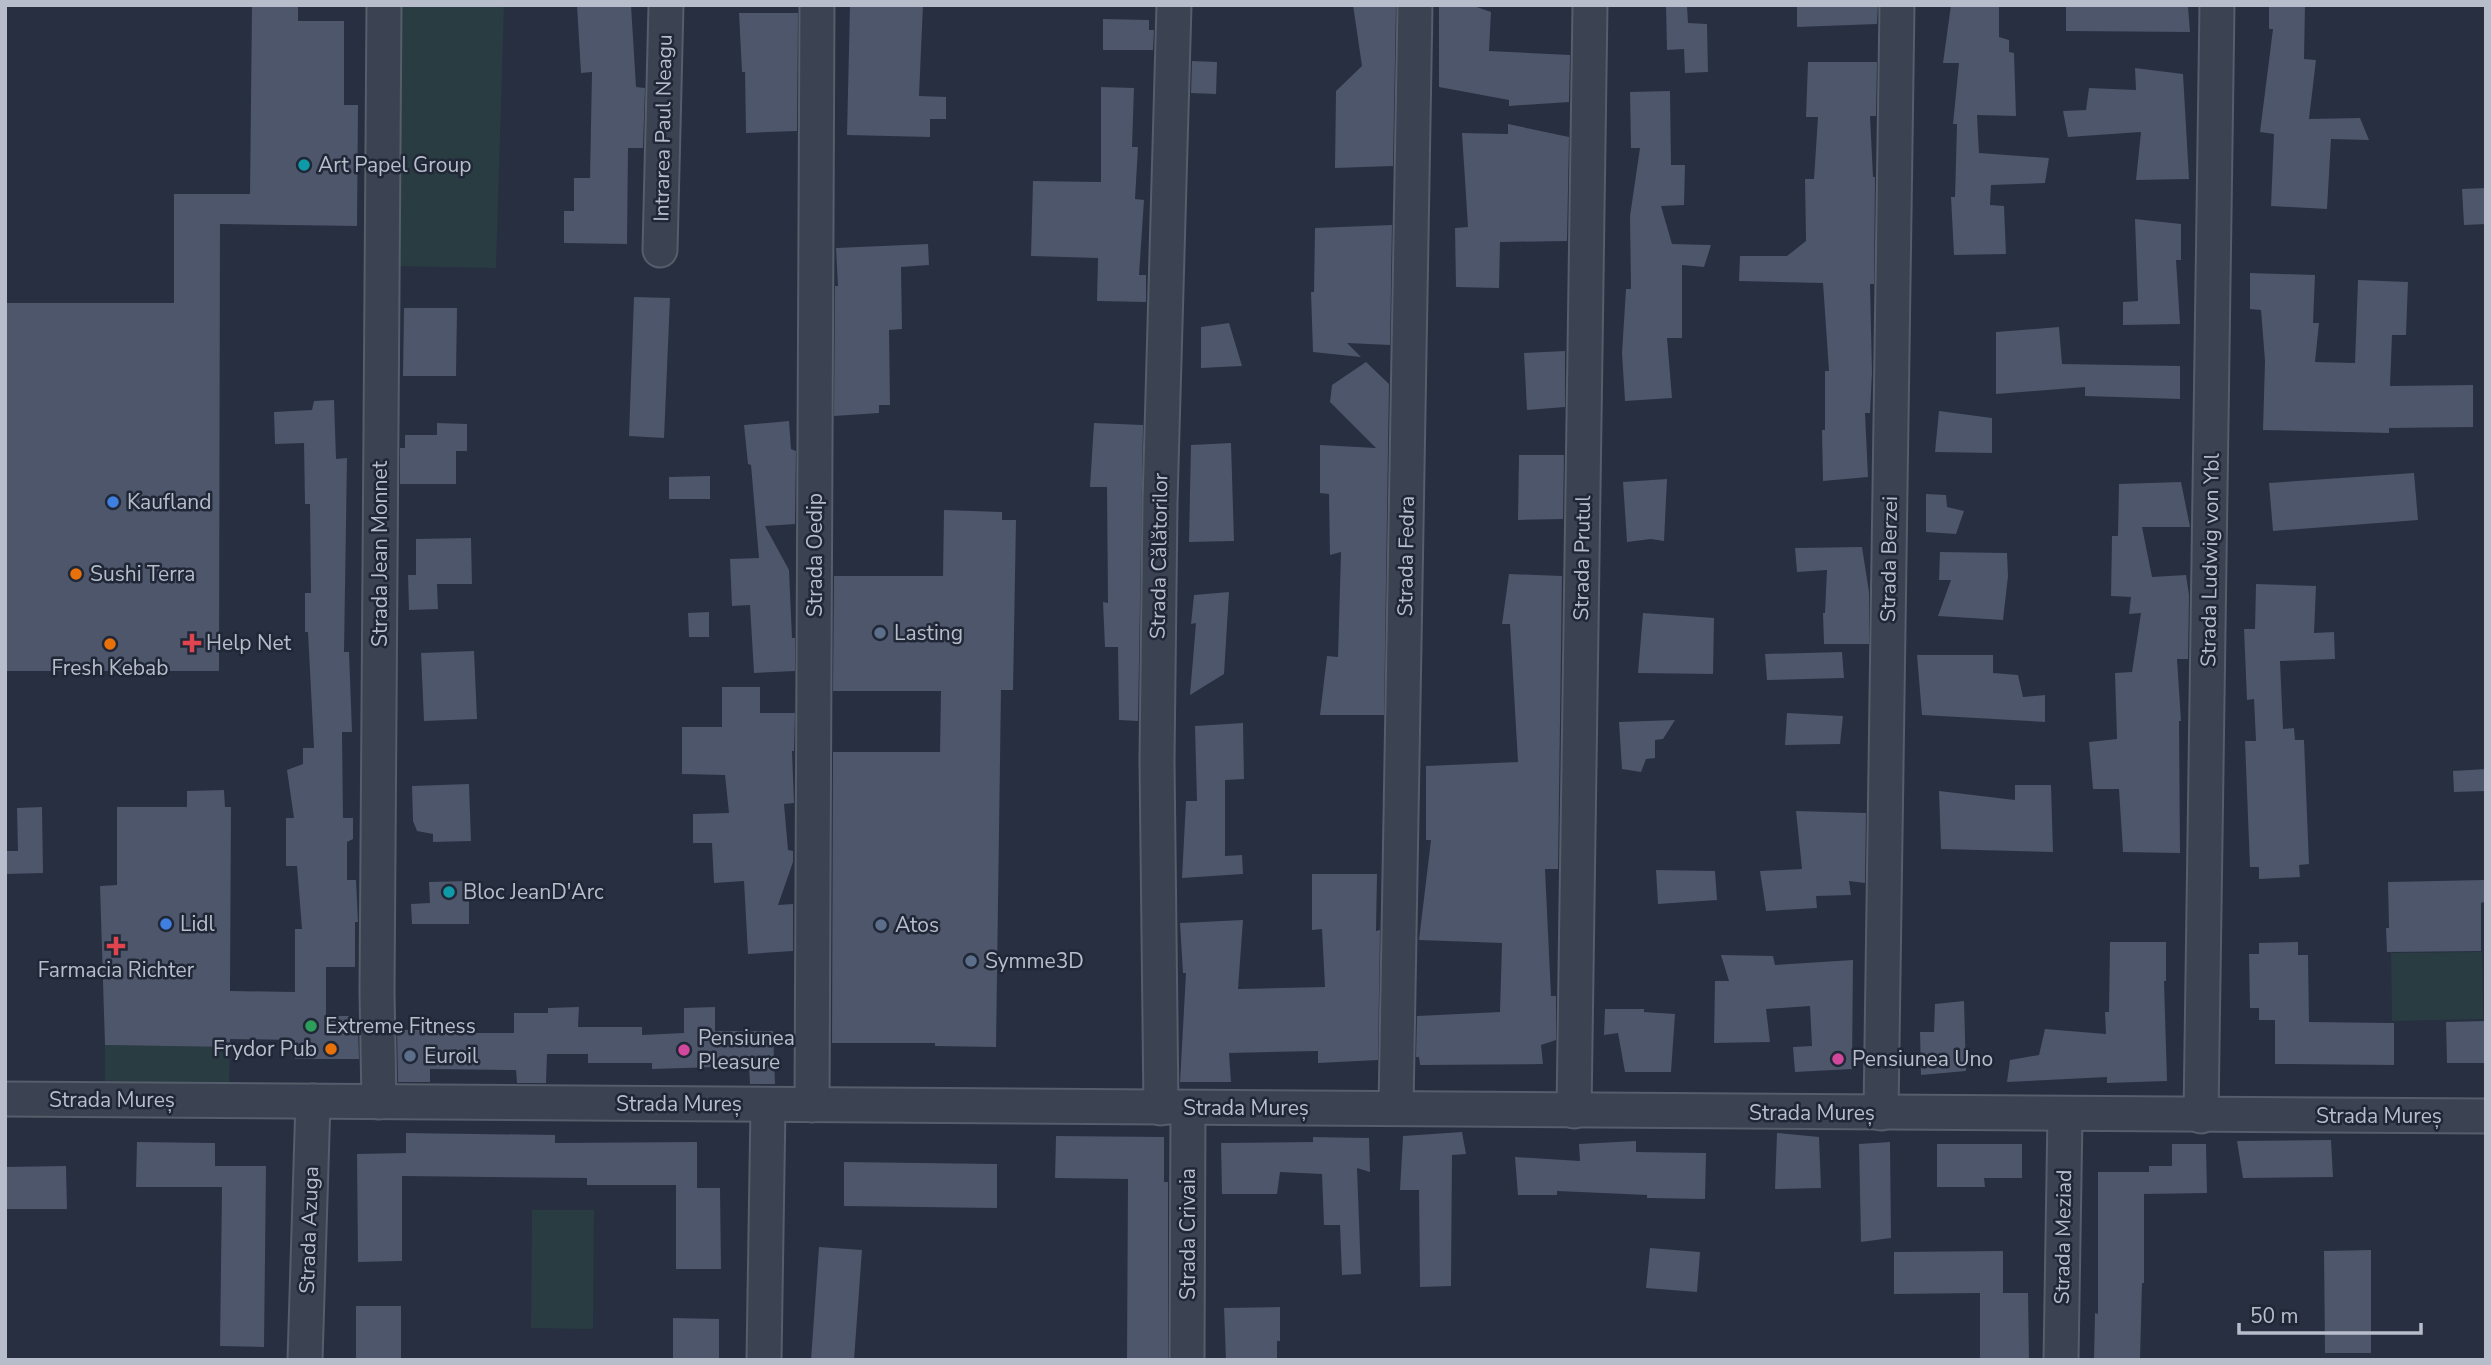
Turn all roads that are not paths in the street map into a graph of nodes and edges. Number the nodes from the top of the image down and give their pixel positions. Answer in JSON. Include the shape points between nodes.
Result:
{"nodes":[{"id":1,"x":384,"y":5,"type":"edge"},
{"id":2,"x":666,"y":5,"type":"edge"},
{"id":3,"x":817,"y":5,"type":"edge"},
{"id":4,"x":1174,"y":5,"type":"edge"},
{"id":5,"x":1415,"y":5,"type":"edge"},
{"id":6,"x":1590,"y":5,"type":"edge"},
{"id":7,"x":1897,"y":5,"type":"edge"},
{"id":8,"x":2217,"y":5,"type":"edge"},
{"id":9,"x":660,"y":250,"type":"dead end"},
{"id":10,"x":5,"y":1099,"type":"edge"},
{"id":11,"x":313,"y":1101,"type":"junction"},
{"id":12,"x":379,"y":1102,"type":"junction"},
{"id":13,"x":768,"y":1105,"type":"junction"},
{"id":14,"x":812,"y":1105,"type":"junction"},
{"id":15,"x":1396,"y":1107,"type":"junction"},
{"id":16,"x":1175,"y":1108,"type":"junction"},
{"id":17,"x":1574,"y":1111,"type":"junction"},
{"id":18,"x":1881,"y":1113,"type":"junction"},
{"id":19,"x":2065,"y":1115,"type":"junction"},
{"id":20,"x":2201,"y":1116,"type":"junction"},
{"id":21,"x":2486,"y":1116,"type":"edge"},
{"id":22,"x":305,"y":1360,"type":"edge"},
{"id":23,"x":764,"y":1360,"type":"edge"},
{"id":24,"x":1187,"y":1360,"type":"edge"},
{"id":25,"x":2061,"y":1360,"type":"edge"}],
"edges":[{"from":1,"to":12,"type":"street","name":"Strada Jean Monnet"},
{"from":2,"to":9,"type":"street","name":"Intrarea Paul Neagu"},
{"from":3,"to":14,"type":"street","name":"Strada Oedip"},
{"from":4,"to":16,"type":"street","name":"Strada Călătorilor","via":[[1159,515],[1157,761]]},
{"from":5,"to":15,"type":"street","name":"Strada Fedra"},
{"from":6,"to":17,"type":"street","name":"Strada Prutul"},
{"from":7,"to":18,"type":"street","name":"Strada Berzei"},
{"from":8,"to":20,"type":"street","name":"Strada Ludwig von Ybl"},
{"from":10,"to":11,"type":"street","name":"Strada Mureș"},
{"from":11,"to":12,"type":"street","name":"Strada Mureș"},
{"from":11,"to":22,"type":"street","name":"Strada Azuga"},
{"from":12,"to":13,"type":"street","name":"Strada Mureș"},
{"from":13,"to":14,"type":"street","name":"Strada Mureș"},
{"from":13,"to":23,"type":"street"},
{"from":14,"to":16,"type":"street","name":"Strada Mureș"},
{"from":15,"to":16,"type":"street","name":"Strada Mureș"},
{"from":15,"to":17,"type":"street","name":"Strada Mureș"},
{"from":16,"to":24,"type":"street","name":"Strada Crivaia"},
{"from":17,"to":18,"type":"street","name":"Strada Mureș"},
{"from":18,"to":19,"type":"street","name":"Strada Mureș"},
{"from":19,"to":20,"type":"street","name":"Strada Mureș"},
{"from":19,"to":25,"type":"street","name":"Strada Meziad"},
{"from":20,"to":21,"type":"street","name":"Strada Mureș"}]}
